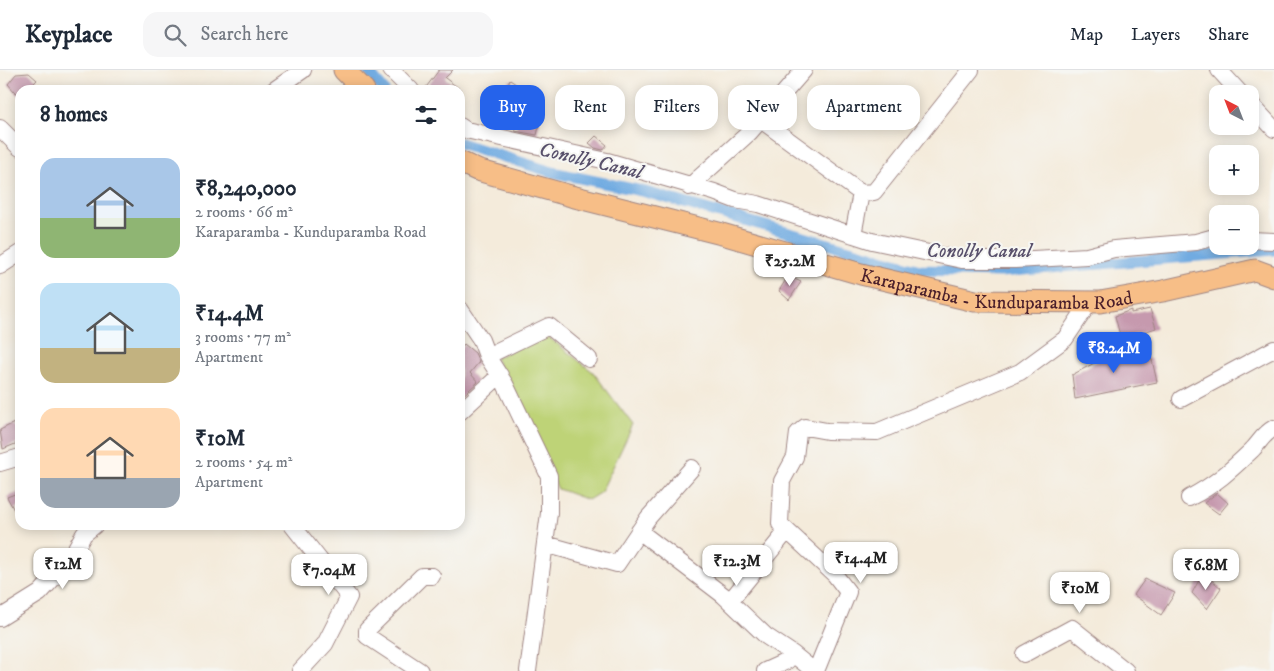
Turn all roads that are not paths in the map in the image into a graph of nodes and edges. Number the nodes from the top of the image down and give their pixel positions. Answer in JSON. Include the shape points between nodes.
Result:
{"nodes":[{"id":1,"x":303,"y":70,"type":"edge"},
{"id":2,"x":344,"y":70,"type":"edge"},
{"id":3,"x":391,"y":70,"type":"edge"},
{"id":4,"x":804,"y":70,"type":"edge"},
{"id":5,"x":971,"y":70,"type":"edge"},
{"id":6,"x":1219,"y":70,"type":"edge"},
{"id":7,"x":291,"y":85,"type":"edge"},
{"id":8,"x":359,"y":85,"type":"edge"},
{"id":9,"x":406,"y":85,"type":"edge"},
{"id":10,"x":791,"y":85,"type":"edge"},
{"id":11,"x":1233,"y":85,"type":"edge"},
{"id":12,"x":1259,"y":113,"type":"edge"},
{"id":13,"x":0,"y":128,"type":"edge"},
{"id":14,"x":465,"y":129,"type":"edge"},
{"id":15,"x":1274,"y":129,"type":"edge"},
{"id":16,"x":752,"y":130,"type":"edge"},
{"id":17,"x":775,"y":130,"type":"edge"},
{"id":18,"x":15,"y":143,"type":"edge"},
{"id":19,"x":465,"y":164,"type":"edge"},
{"id":20,"x":689,"y":186,"type":"junction"},
{"id":21,"x":861,"y":192,"type":"junction"},
{"id":22,"x":853,"y":235,"type":"junction"},
{"id":23,"x":1209,"y":238,"type":"edge"},
{"id":24,"x":1259,"y":240,"type":"edge"},
{"id":25,"x":1274,"y":241,"type":"edge"},
{"id":26,"x":15,"y":256,"type":"edge"},
{"id":27,"x":0,"y":266,"type":"edge"},
{"id":28,"x":1274,"y":278,"type":"edge"},
{"id":29,"x":1090,"y":302,"type":"junction"},
{"id":30,"x":465,"y":316,"type":"edge"},
{"id":31,"x":1274,"y":349,"type":"edge"},
{"id":32,"x":487,"y":356,"type":"junction"},
{"id":33,"x":588,"y":359,"type":"dead end"},
{"id":34,"x":500,"y":375,"type":"junction"},
{"id":35,"x":1181,"y":399,"type":"dead end"},
{"id":36,"x":465,"y":407,"type":"edge"},
{"id":37,"x":1274,"y":428,"type":"edge"},
{"id":38,"x":15,"y":458,"type":"edge"},
{"id":39,"x":0,"y":463,"type":"edge"},
{"id":40,"x":692,"y":468,"type":"dead end"},
{"id":41,"x":1189,"y":498,"type":"dead end"},
{"id":42,"x":89,"y":530,"type":"edge"},
{"id":43,"x":296,"y":530,"type":"edge"},
{"id":44,"x":639,"y":531,"type":"junction"},
{"id":45,"x":788,"y":531,"type":"junction"},
{"id":46,"x":545,"y":544,"type":"junction"},
{"id":47,"x":432,"y":576,"type":"dead end"},
{"id":48,"x":730,"y":601,"type":"junction"},
{"id":49,"x":0,"y":618,"type":"edge"},
{"id":50,"x":794,"y":654,"type":"junction"},
{"id":51,"x":1024,"y":654,"type":"dead end"},
{"id":52,"x":300,"y":671,"type":"edge"},
{"id":53,"x":420,"y":671,"type":"edge"},
{"id":54,"x":528,"y":671,"type":"edge"},
{"id":55,"x":765,"y":671,"type":"edge"},
{"id":56,"x":814,"y":671,"type":"edge"},
{"id":57,"x":1126,"y":671,"type":"edge"}],
"edges":[{"from":1,"to":7,"type":"street"},
{"from":2,"to":8,"type":"main road"},
{"from":3,"to":9,"type":"street"},
{"from":4,"to":10,"type":"street"},
{"from":5,"to":21,"type":"street","via":[[874,192]]},
{"from":6,"to":11,"type":"street"},
{"from":12,"to":15,"type":"street"},
{"from":13,"to":18,"type":"street"},
{"from":14,"to":20,"type":"street","via":[[607,161]]},
{"from":16,"to":20,"type":"street"},
{"from":17,"to":21,"type":"street"},
{"from":19,"to":29,"type":"main road","name":"Karaparamba - Kunduparamba Road","via":[[860,274],[975,301]]},
{"from":20,"to":22,"type":"street","via":[[758,204]]},
{"from":21,"to":22,"type":"street"},
{"from":22,"to":23,"type":"street","via":[[962,260],[1087,256],[1114,249]]},
{"from":24,"to":25,"type":"street"},
{"from":26,"to":27,"type":"street"},
{"from":28,"to":29,"type":"main road","name":"Karaparamba - Kunduparamba Road","via":[[1256,270],[1163,291]]},
{"from":29,"to":45,"type":"street","via":[[1065,339],[1020,372],[877,432],[805,427],[798,433],[795,457],[782,481],[780,524]]},
{"from":30,"to":32,"type":"street","via":[[481,340]]},
{"from":31,"to":35,"type":"street"},
{"from":32,"to":33,"type":"street","via":[[549,326]]},
{"from":32,"to":34,"type":"street"},
{"from":34,"to":36,"type":"street"},
{"from":34,"to":46,"type":"street","via":[[548,476],[549,513]]},
{"from":37,"to":41,"type":"street","via":[[1264,433],[1254,448],[1213,486]]},
{"from":38,"to":39,"type":"street"},
{"from":40,"to":44,"type":"street"},
{"from":42,"to":49,"type":"street","via":[[68,562],[40,593]]},
{"from":43,"to":52,"type":"street","via":[[349,596],[324,644]]},
{"from":44,"to":46,"type":"street","via":[[617,564]]},
{"from":44,"to":48,"type":"street"},
{"from":45,"to":48,"type":"street"},
{"from":45,"to":56,"type":"street","via":[[835,575],[848,592]]},
{"from":46,"to":54,"type":"street"},
{"from":47,"to":53,"type":"street","via":[[422,576],[367,630],[367,636]]},
{"from":48,"to":50,"type":"street","via":[[766,636]]},
{"from":50,"to":55,"type":"street"},
{"from":50,"to":56,"type":"street"},
{"from":51,"to":57,"type":"street","via":[[1072,628]]}]}
